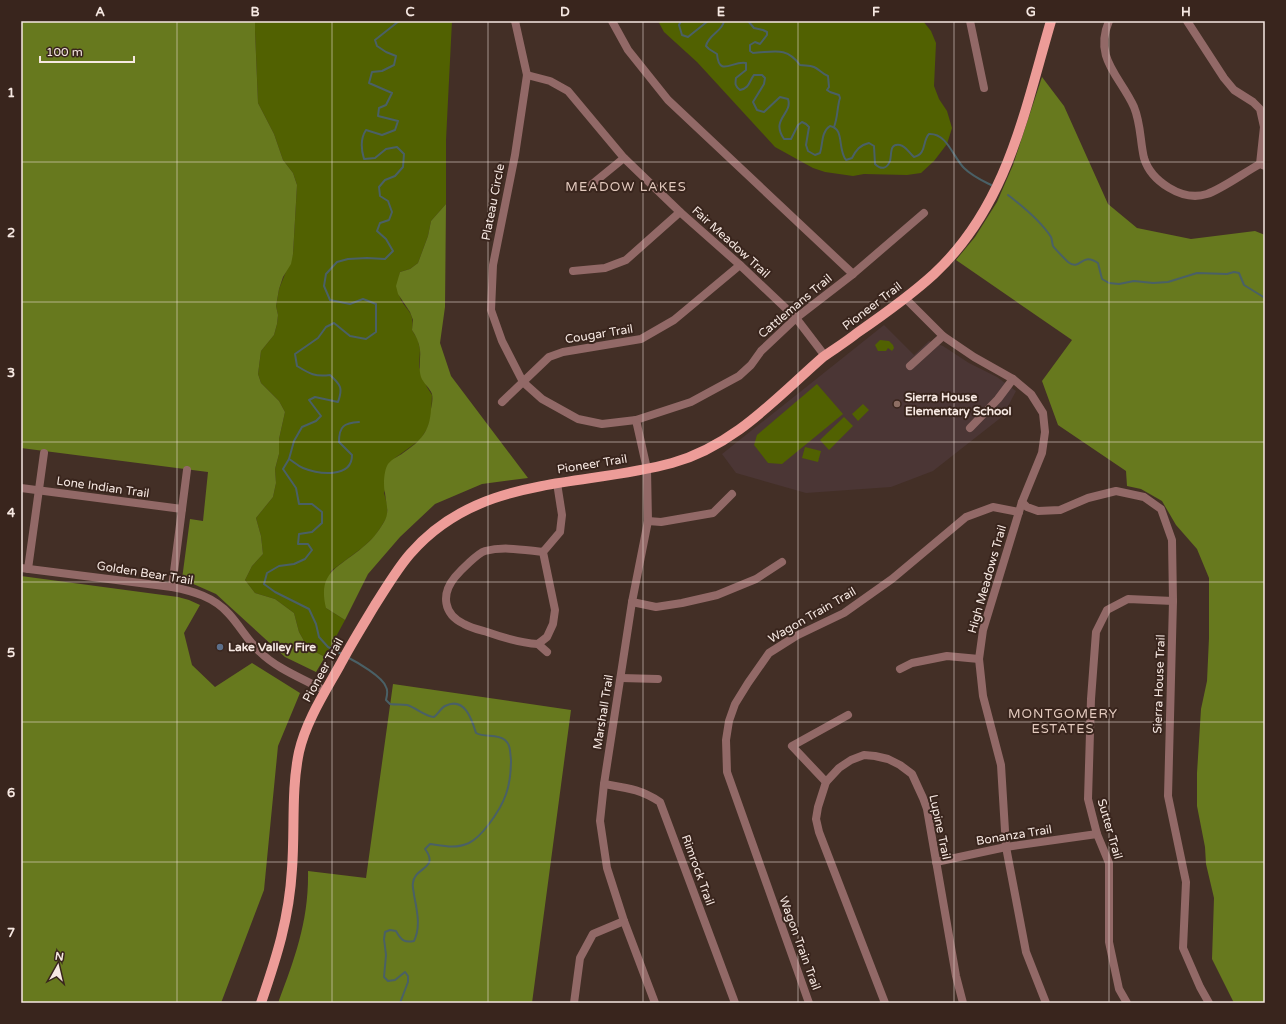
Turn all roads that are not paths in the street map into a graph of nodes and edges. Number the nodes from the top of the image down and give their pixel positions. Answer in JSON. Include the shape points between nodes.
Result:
{"nodes":[{"id":1,"x":515,"y":21,"type":"edge"},
{"id":2,"x":612,"y":21,"type":"edge"},
{"id":3,"x":970,"y":21,"type":"edge"},
{"id":4,"x":1051,"y":21,"type":"edge"},
{"id":5,"x":1109,"y":21,"type":"edge"},
{"id":6,"x":1187,"y":21,"type":"edge"},
{"id":7,"x":527,"y":75,"type":"junction"},
{"id":8,"x":984,"y":88,"type":"dead end"},
{"id":9,"x":624,"y":158,"type":"junction"},
{"id":10,"x":1262,"y":165,"type":"edge"},
{"id":11,"x":591,"y":185,"type":"dead end"},
{"id":12,"x":680,"y":212,"type":"junction"},
{"id":13,"x":924,"y":213,"type":"dead end"},
{"id":14,"x":740,"y":265,"type":"junction"},
{"id":15,"x":573,"y":271,"type":"dead end"},
{"id":16,"x":853,"y":274,"type":"junction"},
{"id":17,"x":905,"y":298,"type":"junction"},
{"id":18,"x":796,"y":318,"type":"junction"},
{"id":19,"x":943,"y":336,"type":"junction"},
{"id":20,"x":825,"y":356,"type":"junction"},
{"id":21,"x":910,"y":366,"type":"dead end"},
{"id":22,"x":1013,"y":379,"type":"junction"},
{"id":23,"x":523,"y":382,"type":"junction"},
{"id":24,"x":502,"y":402,"type":"dead end"},
{"id":25,"x":636,"y":420,"type":"junction"},
{"id":26,"x":970,"y":428,"type":"dead end"},
{"id":27,"x":44,"y":453,"type":"dead end"},
{"id":28,"x":647,"y":468,"type":"junction"},
{"id":29,"x":187,"y":470,"type":"dead end"},
{"id":30,"x":557,"y":483,"type":"junction"},
{"id":31,"x":21,"y":488,"type":"edge"},
{"id":32,"x":39,"y":491,"type":"junction"},
{"id":33,"x":732,"y":494,"type":"dead end"},
{"id":34,"x":1022,"y":502,"type":"junction"},
{"id":35,"x":182,"y":509,"type":"junction"},
{"id":36,"x":1019,"y":512,"type":"junction"},
{"id":37,"x":648,"y":521,"type":"junction"},
{"id":38,"x":543,"y":552,"type":"junction"},
{"id":39,"x":782,"y":562,"type":"dead end"},
{"id":40,"x":25,"y":568,"type":"edge"},
{"id":41,"x":172,"y":587,"type":"junction"},
{"id":42,"x":1173,"y":601,"type":"junction"},
{"id":43,"x":632,"y":602,"type":"junction"},
{"id":44,"x":538,"y":644,"type":"junction"},
{"id":45,"x":547,"y":652,"type":"dead end"},
{"id":46,"x":979,"y":659,"type":"junction"},
{"id":47,"x":900,"y":669,"type":"dead end"},
{"id":48,"x":621,"y":678,"type":"junction"},
{"id":49,"x":658,"y":679,"type":"dead end"},
{"id":50,"x":325,"y":691,"type":"junction"},
{"id":51,"x":848,"y":715,"type":"dead end"},
{"id":52,"x":826,"y":782,"type":"junction"},
{"id":53,"x":604,"y":784,"type":"junction"},
{"id":54,"x":1097,"y":834,"type":"junction"},
{"id":55,"x":1006,"y":847,"type":"junction"},
{"id":56,"x":936,"y":862,"type":"junction"},
{"id":57,"x":624,"y":921,"type":"junction"},
{"id":58,"x":261,"y":1003,"type":"edge"},
{"id":59,"x":574,"y":1003,"type":"edge"},
{"id":60,"x":654,"y":1003,"type":"edge"},
{"id":61,"x":735,"y":1003,"type":"edge"},
{"id":62,"x":809,"y":1003,"type":"edge"},
{"id":63,"x":885,"y":1003,"type":"edge"},
{"id":64,"x":963,"y":1003,"type":"edge"},
{"id":65,"x":1046,"y":1003,"type":"edge"},
{"id":66,"x":1127,"y":1003,"type":"edge"},
{"id":67,"x":1209,"y":1003,"type":"edge"}],
"edges":[{"from":1,"to":7,"type":"street","name":"Plateau Circle"},
{"from":2,"to":16,"type":"street","via":[[628,50],[668,100]]},
{"from":3,"to":8,"type":"street"},
{"from":4,"to":17,"type":"main road","name":"Pioneer Trail","via":[[1015,142],[992,198],[961,245],[931,277]]},
{"from":5,"to":10,"type":"street","via":[[1104,38],[1105,57],[1131,101],[1144,158],[1156,179],[1183,194],[1206,195]]},
{"from":6,"to":10,"type":"street","via":[[1224,78],[1234,90],[1254,102],[1260,109],[1264,127]]},
{"from":7,"to":9,"type":"street","name":"Fair Meadow Trail","via":[[568,91]]},
{"from":7,"to":23,"type":"street","name":"Plateau Circle","via":[[515,155],[493,265],[490,310],[502,341]]},
{"from":9,"to":11,"type":"street"},
{"from":9,"to":12,"type":"street","name":"Fair Meadow Trail"},
{"from":12,"to":14,"type":"street","name":"Fair Meadow Trail"},
{"from":12,"to":15,"type":"street","via":[[626,260],[605,268]]},
{"from":13,"to":16,"type":"street","name":"Cattlemans Trail"},
{"from":14,"to":18,"type":"street","name":"Fair Meadow Trail"},
{"from":14,"to":23,"type":"street","name":"Cougar Trail","via":[[674,320],[641,339],[563,352],[549,357]]},
{"from":16,"to":18,"type":"street","name":"Cattlemans Trail"},
{"from":17,"to":19,"type":"street","name":"High Meadows Trail"},
{"from":17,"to":20,"type":"main road","name":"Pioneer Trail"},
{"from":18,"to":20,"type":"street","name":"Fair Meadow Trail"},
{"from":18,"to":25,"type":"street","name":"Cattlemans Trail","via":[[761,350],[751,365],[739,376],[691,402]]},
{"from":19,"to":21,"type":"street"},
{"from":19,"to":22,"type":"street","name":"High Meadows Trail"},
{"from":20,"to":28,"type":"main road","name":"Pioneer Trail","via":[[763,412],[729,438],[687,458]]},
{"from":22,"to":26,"type":"street"},
{"from":22,"to":34,"type":"street","name":"High Meadows Trail","via":[[1031,394],[1043,413],[1045,432],[1042,453]]},
{"from":23,"to":24,"type":"street","name":"Cougar Trail"},
{"from":23,"to":25,"type":"street","name":"Cattlemans Trail","via":[[542,399],[578,419],[602,424]]},
{"from":25,"to":28,"type":"street","name":"Marshall Trail"},
{"from":27,"to":32,"type":"street"},
{"from":28,"to":30,"type":"main road","name":"Pioneer Trail"},
{"from":28,"to":37,"type":"street","name":"Marshall Trail"},
{"from":29,"to":35,"type":"street"},
{"from":30,"to":38,"type":"street","via":[[562,515],[560,532]]},
{"from":30,"to":50,"type":"main road","name":"Pioneer Trail","via":[[497,496],[466,510],[432,532],[409,554],[397,571]]},
{"from":31,"to":32,"type":"street","name":"Lone Indian Trail"},
{"from":32,"to":35,"type":"street","name":"Lone Indian Trail"},
{"from":32,"to":40,"type":"street"},
{"from":33,"to":37,"type":"street","via":[[713,513],[661,522]]},
{"from":34,"to":36,"type":"street","name":"High Meadows Trail"},
{"from":34,"to":42,"type":"street","name":"Sierra House Trail","via":[[1038,511],[1060,510],[1116,490],[1144,497],[1161,509],[1172,540]]},
{"from":35,"to":41,"type":"street"},
{"from":36,"to":46,"type":"street","name":"High Meadows Trail","via":[[983,630]]},
{"from":36,"to":62,"type":"street","name":"Wagon Train Trail","via":[[993,507],[966,517],[892,579],[844,613],[796,636],[769,653],[735,704],[726,740],[727,772]]},
{"from":37,"to":43,"type":"street","name":"Marshall Trail"},
{"from":38,"to":44,"type":"street","via":[[555,610],[553,624],[547,637]]},
{"from":38,"to":44,"type":"street","via":[[500,548],[483,552],[459,572],[449,584],[446,594],[446,604],[453,616],[463,624],[521,643]]},
{"from":39,"to":43,"type":"street","via":[[756,579],[717,595],[656,607]]},
{"from":40,"to":41,"type":"street","name":"Golden Bear Trail"},
{"from":41,"to":50,"type":"street","name":"Golden Bear Trail","via":[[194,591],[214,601],[228,612],[260,652],[276,664]]},
{"from":42,"to":54,"type":"street","name":"Sutter Trail","via":[[1128,599],[1107,610],[1096,632],[1088,799]]},
{"from":42,"to":67,"type":"street","name":"Sierra House Trail","via":[[1168,796],[1186,882],[1184,948]]},
{"from":43,"to":48,"type":"street","name":"Marshall Trail"},
{"from":44,"to":45,"type":"street"},
{"from":46,"to":47,"type":"street","via":[[947,656],[912,663]]},
{"from":46,"to":55,"type":"street","name":"High Meadows Trail","via":[[983,696],[1001,765]]},
{"from":48,"to":49,"type":"street"},
{"from":48,"to":53,"type":"street","name":"Marshall Trail"},
{"from":50,"to":58,"type":"main road","name":"Pioneer Trail","via":[[308,725],[300,749],[288,910],[281,943]]},
{"from":51,"to":52,"type":"street","via":[[792,746]]},
{"from":52,"to":56,"type":"street","name":"Lupine Trail","via":[[839,768],[864,755],[888,759],[900,765],[912,774],[923,798]]},
{"from":52,"to":63,"type":"street","name":"Lupine Trail","via":[[816,819],[819,832]]},
{"from":53,"to":57,"type":"street","name":"Marshall Trail","via":[[600,821],[607,868]]},
{"from":53,"to":61,"type":"street","name":"Rimrock Trail","via":[[637,790],[660,802]]},
{"from":54,"to":55,"type":"street","name":"Bonanza Trail"},
{"from":54,"to":66,"type":"street","name":"Sutter Trail","via":[[1109,863],[1109,942],[1119,990]]},
{"from":55,"to":56,"type":"street","name":"Bonanza Trail"},
{"from":55,"to":65,"type":"street","name":"High Meadows Trail","via":[[1026,952]]},
{"from":56,"to":64,"type":"street","name":"Lupine Trail"},
{"from":57,"to":59,"type":"street","via":[[593,934],[580,958]]},
{"from":57,"to":60,"type":"street","name":"Marshall Trail"}]}
